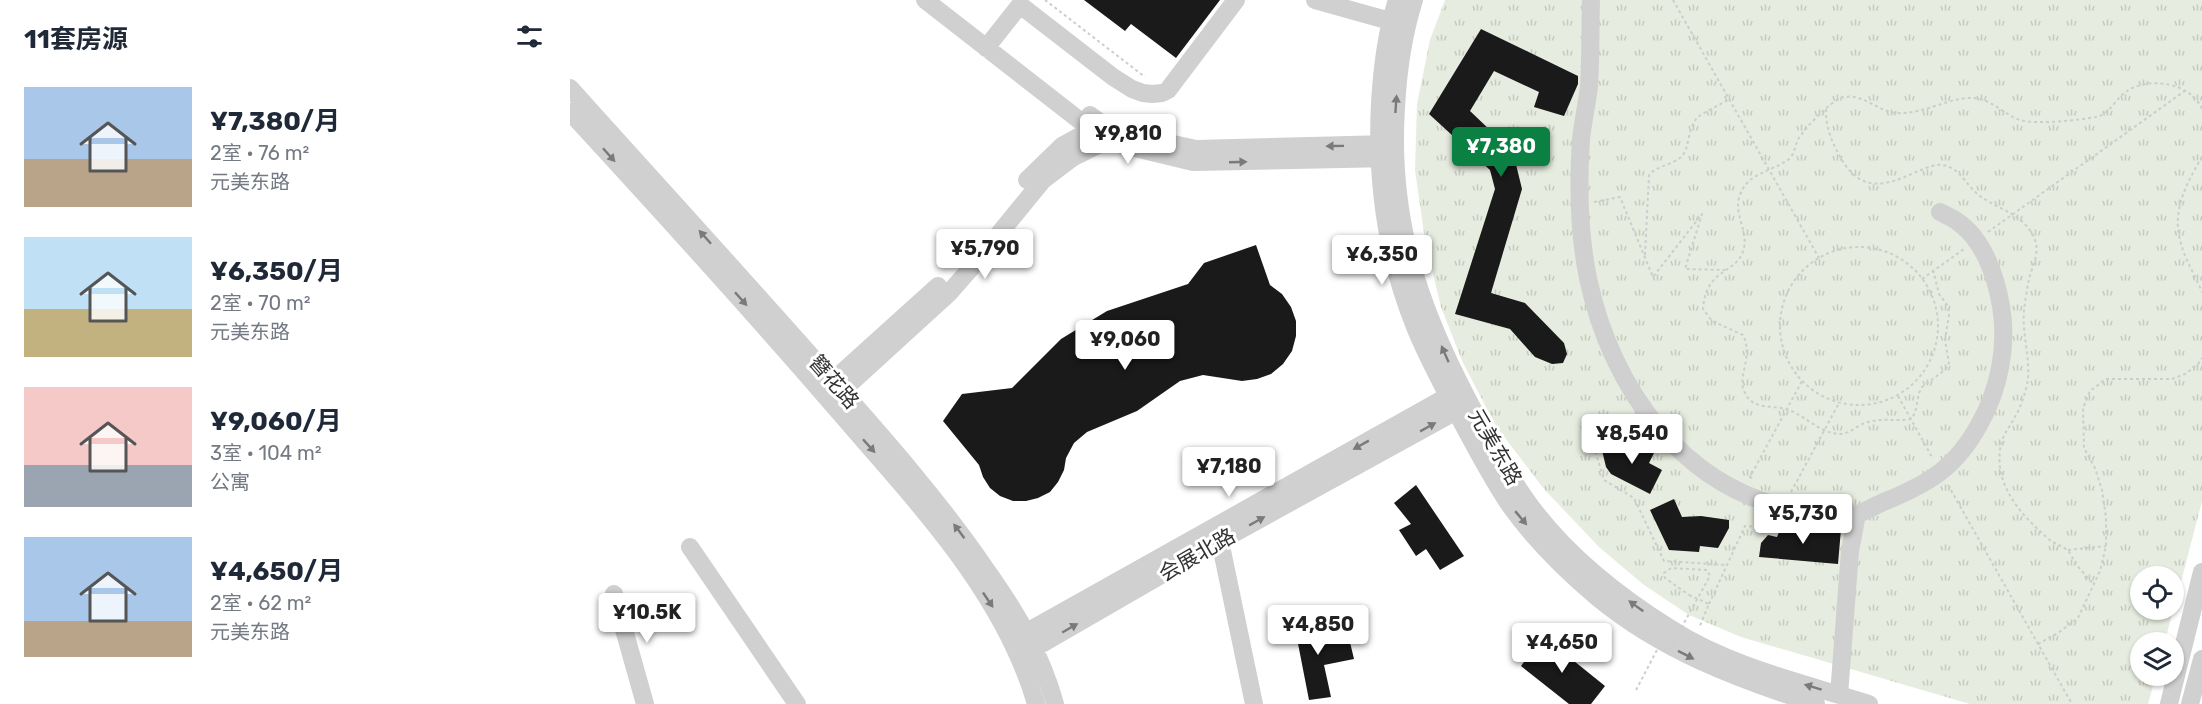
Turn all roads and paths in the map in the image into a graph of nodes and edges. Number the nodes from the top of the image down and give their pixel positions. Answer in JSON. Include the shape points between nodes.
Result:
{"nodes":[{"id":1,"x":925,"y":0,"type":"edge"},
{"id":2,"x":940,"y":0,"type":"edge"},
{"id":3,"x":1045,"y":0,"type":"edge"},
{"id":4,"x":1236,"y":0,"type":"edge"},
{"id":5,"x":1315,"y":0,"type":"edge"},
{"id":6,"x":1397,"y":0,"type":"edge"},
{"id":7,"x":1414,"y":0,"type":"edge"},
{"id":8,"x":1591,"y":0,"type":"edge"},
{"id":9,"x":1673,"y":0,"type":"edge"},
{"id":10,"x":1017,"y":2,"type":"edge"},
{"id":11,"x":1363,"y":6,"type":"edge"},
{"id":12,"x":1390,"y":21,"type":"junction"},
{"id":13,"x":989,"y":44,"type":"junction"},
{"id":14,"x":1154,"y":79,"type":"dead end"},
{"id":15,"x":570,"y":88,"type":"edge"},
{"id":16,"x":2186,"y":90,"type":"junction"},
{"id":17,"x":1729,"y":99,"type":"junction"},
{"id":18,"x":1826,"y":109,"type":"junction"},
{"id":19,"x":2202,"y":109,"type":"edge"},
{"id":20,"x":570,"y":112,"type":"edge"},
{"id":21,"x":1104,"y":132,"type":"junction"},
{"id":22,"x":1386,"y":151,"type":"junction"},
{"id":23,"x":2202,"y":157,"type":"edge"},
{"id":24,"x":1768,"y":169,"type":"junction"},
{"id":25,"x":1592,"y":202,"type":"dead end"},
{"id":26,"x":1940,"y":212,"type":"dead end"},
{"id":27,"x":2013,"y":214,"type":"junction"},
{"id":28,"x":1976,"y":240,"type":"junction"},
{"id":29,"x":1645,"y":258,"type":"junction"},
{"id":30,"x":1819,"y":258,"type":"junction"},
{"id":31,"x":1726,"y":270,"type":"junction"},
{"id":32,"x":1934,"y":270,"type":"junction"},
{"id":33,"x":1922,"y":279,"type":"junction"},
{"id":34,"x":2202,"y":292,"type":"edge"},
{"id":35,"x":2202,"y":358,"type":"edge"},
{"id":36,"x":1802,"y":381,"type":"junction"},
{"id":37,"x":832,"y":391,"type":"junction"},
{"id":38,"x":1897,"y":395,"type":"junction"},
{"id":39,"x":1459,"y":400,"type":"junction"},
{"id":40,"x":1839,"y":403,"type":"junction"},
{"id":41,"x":1786,"y":409,"type":"junction"},
{"id":42,"x":1911,"y":419,"type":"junction"},
{"id":43,"x":1825,"y":429,"type":"junction"},
{"id":44,"x":1592,"y":440,"type":"dead end"},
{"id":45,"x":1941,"y":473,"type":"junction"},
{"id":46,"x":1759,"y":482,"type":"dead end"},
{"id":47,"x":1788,"y":497,"type":"dead end"},
{"id":48,"x":1765,"y":502,"type":"junction"},
{"id":49,"x":1857,"y":514,"type":"junction"},
{"id":50,"x":1220,"y":542,"type":"junction"},
{"id":51,"x":2106,"y":546,"type":"junction"},
{"id":52,"x":690,"y":547,"type":"dead end"},
{"id":53,"x":2068,"y":550,"type":"junction"},
{"id":54,"x":1727,"y":565,"type":"junction"},
{"id":55,"x":2202,"y":572,"type":"edge"},
{"id":56,"x":2094,"y":585,"type":"junction"},
{"id":57,"x":614,"y":594,"type":"dead end"},
{"id":58,"x":1709,"y":604,"type":"junction"},
{"id":59,"x":1693,"y":641,"type":"junction"},
{"id":60,"x":2038,"y":644,"type":"junction"},
{"id":61,"x":1023,"y":645,"type":"junction"},
{"id":62,"x":2202,"y":659,"type":"edge"},
{"id":63,"x":1636,"y":690,"type":"dead end"},
{"id":64,"x":1839,"y":695,"type":"junction"},
{"id":65,"x":645,"y":704,"type":"edge"},
{"id":66,"x":797,"y":704,"type":"edge"},
{"id":67,"x":1036,"y":704,"type":"edge"},
{"id":68,"x":1055,"y":704,"type":"edge"},
{"id":69,"x":1254,"y":704,"type":"edge"},
{"id":70,"x":1816,"y":704,"type":"edge"},
{"id":71,"x":1869,"y":704,"type":"edge"},
{"id":72,"x":2072,"y":704,"type":"edge"},
{"id":73,"x":2169,"y":704,"type":"edge"},
{"id":74,"x":2190,"y":704,"type":"edge"}],
"edges":[{"from":1,"to":13,"type":"street"},
{"from":2,"to":13,"type":"street"},
{"from":3,"to":14,"type":"path","via":[[1145,77]]},
{"from":4,"to":10,"type":"street","via":[[1168,90],[1152,94],[1132,89],[1113,77]]},
{"from":5,"to":11,"type":"street"},
{"from":6,"to":12,"type":"street","name":"元美东路"},
{"from":22,"to":7,"type":"street","name":"元美东路","one_way":true,"via":[[1400,57]]},
{"from":8,"to":48,"type":"street","via":[[1580,182],[1588,278],[1603,328],[1616,365],[1667,439],[1704,472]]},
{"from":9,"to":17,"type":"path"},
{"from":10,"to":13,"type":"street"},
{"from":11,"to":12,"type":"street"},
{"from":12,"to":22,"type":"street","name":"元美东路","via":[[1384,56]]},
{"from":13,"to":21,"type":"street"},
{"from":37,"to":15,"type":"street","name":"簪花路","one_way":true},
{"from":16,"to":18,"type":"path","via":[[2142,84],[2127,91],[2099,116],[2036,122],[2018,120],[1989,101],[1970,98],[1909,113],[1885,111],[1853,96],[1841,98]]},
{"from":16,"to":19,"type":"path"},
{"from":16,"to":27,"type":"path"},
{"from":17,"to":24,"type":"path"},
{"from":17,"to":29,"type":"path","via":[[1697,118],[1689,130],[1683,156],[1649,175]]},
{"from":18,"to":24,"type":"path","via":[[1799,138],[1791,158]]},
{"from":18,"to":27,"type":"path","via":[[1826,122],[1838,154],[1851,174],[1868,183],[1881,184],[1941,165],[1961,175],[1981,197]]},
{"from":20,"to":37,"type":"street","name":"簪花路","one_way":true,"via":[[773,335]]},
{"from":21,"to":22,"type":"street","via":[[1193,162]]},
{"from":21,"to":37,"type":"street","via":[[1043,180],[949,293]]},
{"from":22,"to":39,"type":"street","name":"元美东路","via":[[1380,191],[1400,281],[1415,326]]},
{"from":23,"to":34,"type":"path","via":[[2184,193],[2177,226],[2180,243]]},
{"from":24,"to":30,"type":"path"},
{"from":24,"to":31,"type":"path","via":[[1743,186],[1738,210],[1744,246],[1742,254]]},
{"from":25,"to":29,"type":"path","via":[[1620,197]]},
{"from":26,"to":28,"type":"street","via":[[1960,223]]},
{"from":27,"to":28,"type":"path"},
{"from":27,"to":53,"type":"path","via":[[2036,241],[2036,260],[2024,310],[2028,379],[2015,416],[2004,433],[2001,471],[2010,498],[2024,515],[2053,542]]},
{"from":28,"to":32,"type":"path"},
{"from":28,"to":45,"type":"street","via":[[1998,290],[2003,355],[1987,412],[1959,457]]},
{"from":29,"to":31,"type":"path","via":[[1653,277],[1702,214],[1684,268]]},
{"from":30,"to":33,"type":"path","via":[[1863,247],[1906,263]]},
{"from":30,"to":36,"type":"path","via":[[1800,273],[1787,293],[1780,316],[1788,362]]},
{"from":31,"to":41,"type":"path","via":[[1706,288],[1703,309],[1712,321],[1743,335],[1748,353],[1742,382],[1747,397],[1761,406]]},
{"from":32,"to":33,"type":"path"},
{"from":32,"to":42,"type":"path","via":[[1939,294],[1948,306],[1949,363],[1922,387]]},
{"from":33,"to":38,"type":"path","via":[[1933,298],[1938,320],[1936,343],[1929,364],[1916,382]]},
{"from":35,"to":51,"type":"path","via":[[2185,374],[2172,379],[2106,378],[2090,391],[2083,408],[2084,448],[2102,490]]},
{"from":36,"to":40,"type":"path"},
{"from":36,"to":41,"type":"path"},
{"from":37,"to":61,"type":"street","name":"簪花路","via":[[927,488],[986,569]]},
{"from":38,"to":40,"type":"path","via":[[1879,403]]},
{"from":38,"to":42,"type":"path"},
{"from":50,"to":39,"type":"street","name":"会展北路","one_way":true},
{"from":59,"to":39,"type":"street","name":"元美东路","one_way":true,"via":[[1641,610],[1579,559],[1523,496]]},
{"from":39,"to":61,"type":"street","name":"会展北路","one_way":true},
{"from":39,"to":70,"type":"street","name":"元美东路","one_way":true,"via":[[1482,460],[1510,505],[1568,570],[1598,597],[1665,644],[1701,662]]},
{"from":40,"to":43,"type":"path"},
{"from":41,"to":43,"type":"path"},
{"from":41,"to":46,"type":"path","via":[[1750,477]]},
{"from":42,"to":43,"type":"path","via":[[1879,419],[1840,434]]},
{"from":42,"to":45,"type":"path"},
{"from":43,"to":47,"type":"path"},
{"from":44,"to":54,"type":"path","via":[[1604,480],[1634,498],[1664,561]]},
{"from":45,"to":49,"type":"street","via":[[1914,490]]},
{"from":45,"to":60,"type":"path"},
{"from":48,"to":49,"type":"street","via":[[1789,509]]},
{"from":48,"to":54,"type":"path","via":[[1762,527],[1745,526]]},
{"from":49,"to":64,"type":"street","via":[[1850,551]]},
{"from":61,"to":50,"type":"street","name":"会展北路","one_way":true},
{"from":50,"to":69,"type":"street"},
{"from":51,"to":53,"type":"path"},
{"from":51,"to":56,"type":"path"},
{"from":52,"to":66,"type":"street"},
{"from":53,"to":56,"type":"path"},
{"from":54,"to":58,"type":"path"},
{"from":55,"to":73,"type":"street"},
{"from":56,"to":60,"type":"path","via":[[2078,618]]},
{"from":57,"to":65,"type":"street"},
{"from":58,"to":59,"type":"path"},
{"from":58,"to":63,"type":"path","bridge":true,"via":[[1689,595],[1665,578],[1664,573],[1671,568],[1707,570],[1710,576],[1669,650],[1658,648]]},
{"from":64,"to":59,"type":"street","name":"元美东路","one_way":true,"via":[[1739,662]]},
{"from":60,"to":72,"type":"path"},
{"from":61,"to":67,"type":"street","name":"簪花路"},
{"from":61,"to":68,"type":"street","name":"簪花路","via":[[1048,679]]},
{"from":62,"to":74,"type":"street"},
{"from":64,"to":71,"type":"street","name":"元美东路"}]}
